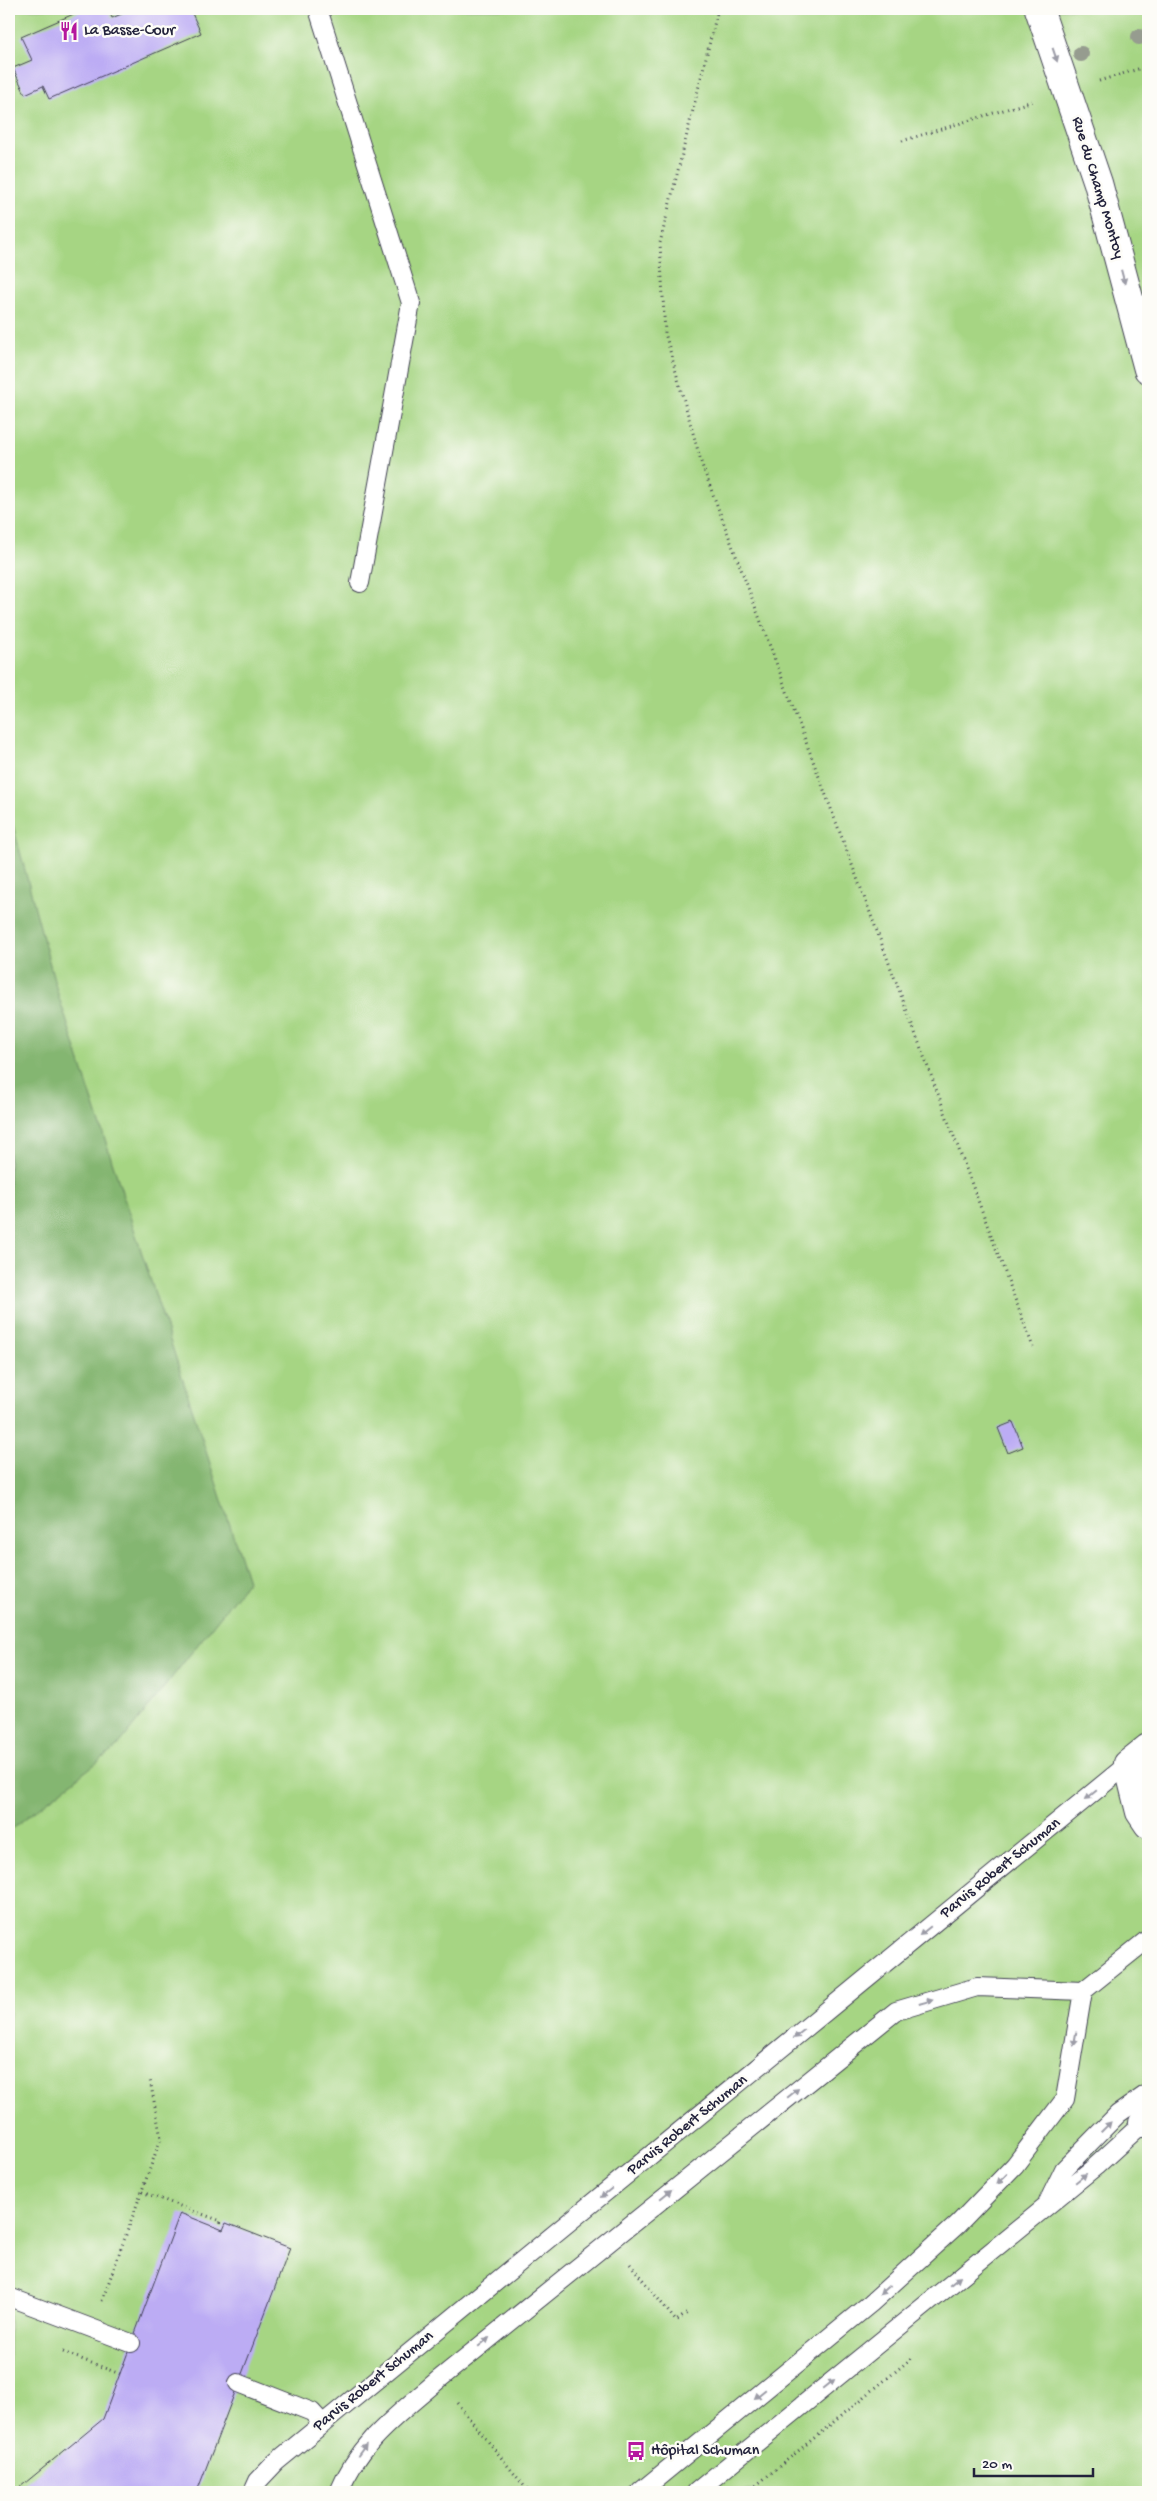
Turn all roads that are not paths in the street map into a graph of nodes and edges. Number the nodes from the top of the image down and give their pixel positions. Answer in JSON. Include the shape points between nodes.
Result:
{"nodes":[{"id":1,"x":318,"y":9,"type":"edge"},
{"id":2,"x":1039,"y":9,"type":"edge"},
{"id":3,"x":1148,"y":369,"type":"edge"},
{"id":4,"x":360,"y":583,"type":"dead end"},
{"id":5,"x":1138,"y":1756,"type":"edge"},
{"id":6,"x":1148,"y":1824,"type":"edge"},
{"id":7,"x":1148,"y":1939,"type":"edge"},
{"id":8,"x":1083,"y":1991,"type":"junction"},
{"id":9,"x":1148,"y":2093,"type":"edge"},
{"id":10,"x":1146,"y":2121,"type":"edge"},
{"id":11,"x":1046,"y":2207,"type":"junction"},
{"id":12,"x":9,"y":2297,"type":"edge"},
{"id":13,"x":131,"y":2343,"type":"dead end"},
{"id":14,"x":238,"y":2383,"type":"dead end"},
{"id":15,"x":323,"y":2424,"type":"junction"},
{"id":16,"x":253,"y":2492,"type":"edge"},
{"id":17,"x":339,"y":2492,"type":"edge"},
{"id":18,"x":640,"y":2492,"type":"edge"},
{"id":19,"x":696,"y":2492,"type":"edge"}],
"edges":[{"from":1,"to":4,"type":"lane","via":[[411,303]]},
{"from":2,"to":3,"type":"street","name":"Rue du Champ Montoy","one_way":true,"via":[[1098,183]]},
{"from":5,"to":6,"type":"street","via":[[1140,1812]]},
{"from":5,"to":15,"type":"lane","name":"Parvis Robert Schuman","one_way":true},
{"from":7,"to":8,"type":"lane"},
{"from":17,"to":8,"type":"lane","one_way":true,"via":[[349,2469],[369,2440],[438,2380],[896,2010],[977,1987]]},
{"from":8,"to":18,"type":"lane","one_way":true,"via":[[1065,2100],[1015,2165],[958,2224],[871,2303]]},
{"from":11,"to":9,"type":"lane","one_way":true,"via":[[1064,2169],[1118,2114]]},
{"from":11,"to":10,"type":"lane","one_way":true},
{"from":19,"to":11,"type":"lane","one_way":true},
{"from":12,"to":13,"type":"lane"},
{"from":14,"to":15,"type":"lane","via":[[312,2412]]},
{"from":15,"to":16,"type":"lane","name":"Parvis Robert Schuman","via":[[276,2462],[258,2481]]}]}
